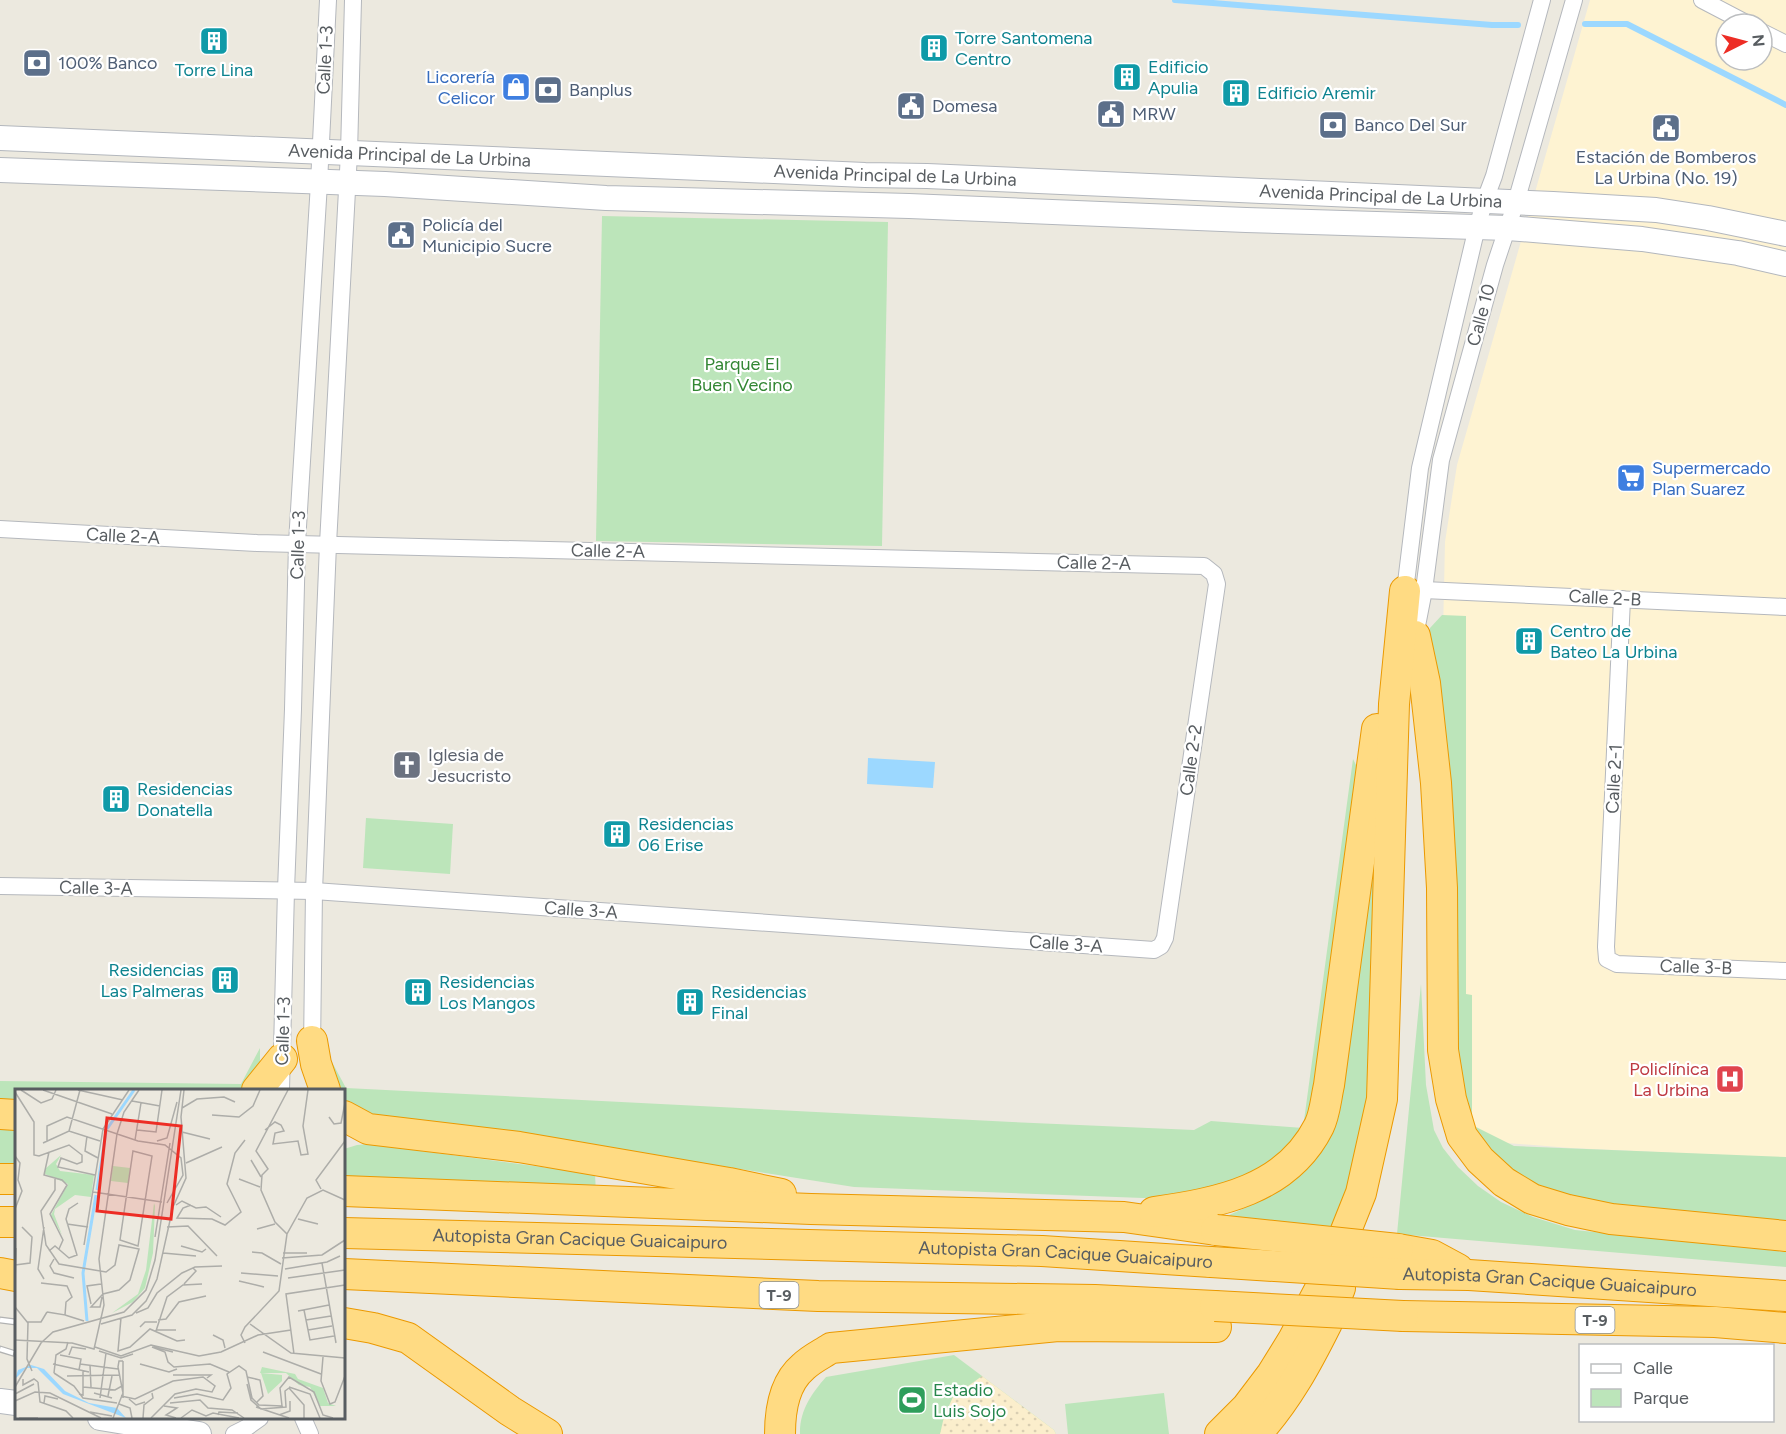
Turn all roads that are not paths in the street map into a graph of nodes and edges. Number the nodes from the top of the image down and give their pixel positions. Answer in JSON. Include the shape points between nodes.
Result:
{"nodes":[{"id":1,"x":328,"y":0,"type":"edge"},
{"id":2,"x":353,"y":0,"type":"edge"},
{"id":3,"x":1542,"y":0,"type":"edge"},
{"id":4,"x":1574,"y":0,"type":"edge"},
{"id":5,"x":1702,"y":0,"type":"edge"},
{"id":6,"x":1725,"y":12,"type":"edge"},
{"id":7,"x":0,"y":138,"type":"edge"},
{"id":8,"x":321,"y":152,"type":"junction"},
{"id":9,"x":348,"y":153,"type":"junction"},
{"id":10,"x":0,"y":170,"type":"edge"},
{"id":11,"x":319,"y":183,"type":"junction"},
{"id":12,"x":346,"y":183,"type":"junction"},
{"id":13,"x":1485,"y":200,"type":"junction"},
{"id":14,"x":1516,"y":202,"type":"junction"},
{"id":15,"x":1477,"y":227,"type":"junction"},
{"id":16,"x":1508,"y":228,"type":"junction"},
{"id":17,"x":1786,"y":234,"type":"edge"},
{"id":18,"x":1786,"y":264,"type":"edge"},
{"id":19,"x":0,"y":529,"type":"edge"},
{"id":20,"x":297,"y":543,"type":"junction"},
{"id":21,"x":328,"y":544,"type":"junction"},
{"id":22,"x":1214,"y":574,"type":"joint"},
{"id":23,"x":1414,"y":591,"type":"junction"},
{"id":24,"x":1622,"y":599,"type":"junction"},
{"id":25,"x":1786,"y":607,"type":"edge"},
{"id":26,"x":1415,"y":636,"type":"junction"},
{"id":27,"x":0,"y":886,"type":"edge"},
{"id":28,"x":286,"y":890,"type":"junction"},
{"id":29,"x":314,"y":891,"type":"junction"},
{"id":30,"x":1161,"y":946,"type":"joint"},
{"id":31,"x":1607,"y":959,"type":"joint"},
{"id":32,"x":1786,"y":971,"type":"edge"},
{"id":33,"x":312,"y":1041,"type":"junction"},
{"id":34,"x":282,"y":1059,"type":"junction"},
{"id":35,"x":258,"y":1089,"type":"edge"},
{"id":36,"x":281,"y":1089,"type":"edge"},
{"id":37,"x":310,"y":1089,"type":"edge"},
{"id":38,"x":324,"y":1089,"type":"edge"},
{"id":39,"x":0,"y":1114,"type":"edge"},
{"id":40,"x":15,"y":1115,"type":"edge"},
{"id":41,"x":345,"y":1117,"type":"edge"},
{"id":42,"x":385,"y":1132,"type":"junction"},
{"id":43,"x":345,"y":1137,"type":"edge"},
{"id":44,"x":345,"y":1191,"type":"edge"},
{"id":45,"x":810,"y":1209,"type":"junction"},
{"id":46,"x":1124,"y":1217,"type":"junction"},
{"id":47,"x":345,"y":1233,"type":"edge"},
{"id":48,"x":1786,"y":1236,"type":"edge"},
{"id":49,"x":0,"y":1259,"type":"edge"},
{"id":50,"x":15,"y":1260,"type":"edge"},
{"id":51,"x":1399,"y":1261,"type":"junction"},
{"id":52,"x":0,"y":1273,"type":"edge"},
{"id":53,"x":345,"y":1274,"type":"edge"},
{"id":54,"x":15,"y":1276,"type":"edge"},
{"id":55,"x":1786,"y":1296,"type":"edge"},
{"id":56,"x":1215,"y":1317,"type":"junction"},
{"id":57,"x":345,"y":1323,"type":"edge"},
{"id":58,"x":1786,"y":1328,"type":"edge"},
{"id":59,"x":0,"y":1401,"type":"edge"},
{"id":60,"x":15,"y":1404,"type":"edge"},
{"id":61,"x":106,"y":1419,"type":"edge"},
{"id":62,"x":259,"y":1419,"type":"edge"},
{"id":63,"x":303,"y":1419,"type":"edge"},
{"id":64,"x":198,"y":1434,"type":"edge"},
{"id":65,"x":234,"y":1434,"type":"edge"},
{"id":66,"x":309,"y":1434,"type":"edge"},
{"id":67,"x":547,"y":1434,"type":"edge"},
{"id":68,"x":780,"y":1434,"type":"edge"},
{"id":69,"x":1220,"y":1434,"type":"edge"},
{"id":70,"x":1256,"y":1434,"type":"edge"}],
"edges":[{"from":1,"to":8,"type":"street","name":"Calle 1-3"},
{"from":2,"to":9,"type":"street","name":"Calle 1-3"},
{"from":3,"to":13,"type":"street","name":"Calle 10"},
{"from":4,"to":14,"type":"street","name":"Calle 10"},
{"from":5,"to":6,"type":"street"},
{"from":7,"to":8,"type":"main road","name":"Avenida Principal de La Urbina"},
{"from":8,"to":9,"type":"main road","name":"Avenida Principal de La Urbina"},
{"from":8,"to":11,"type":"street","name":"Calle 1-3"},
{"from":9,"to":12,"type":"street","name":"Calle 1-3"},
{"from":9,"to":13,"type":"main road","name":"Avenida Principal de La Urbina"},
{"from":10,"to":11,"type":"main road","name":"Avenida Principal de La Urbina"},
{"from":11,"to":12,"type":"main road","name":"Avenida Principal de La Urbina"},
{"from":11,"to":20,"type":"street","name":"Calle 1-3"},
{"from":12,"to":15,"type":"main road","name":"Avenida Principal de La Urbina","via":[[606,198]]},
{"from":12,"to":21,"type":"street","name":"Calle 1-3"},
{"from":13,"to":14,"type":"main road","name":"Avenida Principal de La Urbina"},
{"from":13,"to":15,"type":"street","name":"Calle 10"},
{"from":14,"to":16,"type":"street","name":"Calle 10"},
{"from":14,"to":17,"type":"main road","name":"Avenida Principal de La Urbina","via":[[1656,210]]},
{"from":15,"to":16,"type":"main road","name":"Avenida Principal de La Urbina"},
{"from":15,"to":23,"type":"street","name":"Calle 10","via":[[1420,468]]},
{"from":16,"to":18,"type":"main road","name":"Avenida Principal de La Urbina","via":[[1642,239]]},
{"from":16,"to":23,"type":"street","name":"Calle 10","via":[[1441,460]]},
{"from":19,"to":20,"type":"street","name":"Calle 2-A"},
{"from":20,"to":21,"type":"street","name":"Calle 2-A"},
{"from":20,"to":28,"type":"street","name":"Calle 1-3"},
{"from":21,"to":22,"type":"street","name":"Calle 2-A","via":[[1204,566]]},
{"from":21,"to":29,"type":"street","name":"Calle 1-3"},
{"from":22,"to":30,"type":"street","name":"Calle 2-2","via":[[1217,584]]},
{"from":23,"to":24,"type":"street","name":"Calle 2-B"},
{"from":23,"to":26,"type":"street","name":"Calle 10"},
{"from":23,"to":46,"type":"highway","via":[[1393,619],[1329,1085],[1320,1124],[1283,1171],[1257,1187],[1234,1196]]},
{"from":23,"to":69,"type":"highway","via":[[1394,704],[1382,1099],[1368,1162],[1331,1268],[1293,1340],[1260,1391]]},
{"from":24,"to":25,"type":"street","name":"Calle 2-B"},
{"from":24,"to":31,"type":"street","name":"Calle 2-1"},
{"from":26,"to":48,"type":"highway","via":[[1425,683],[1436,783],[1442,888],[1443,1050],[1462,1136],[1504,1182],[1532,1199],[1611,1219]]},
{"from":26,"to":70,"type":"highway","via":[[1400,1101],[1386,1167],[1328,1321],[1284,1400]]},
{"from":27,"to":28,"type":"street","name":"Calle 3-A"},
{"from":28,"to":29,"type":"street","name":"Calle 3-A"},
{"from":28,"to":34,"type":"street","name":"Calle 1-3"},
{"from":29,"to":30,"type":"street","name":"Calle 3-A","via":[[1154,950]]},
{"from":29,"to":33,"type":"street","name":"Calle 1-3"},
{"from":31,"to":32,"type":"street","name":"Calle 3-B","via":[[1617,964]]},
{"from":33,"to":37,"type":"street","name":"Calle 1-3"},
{"from":33,"to":38,"type":"highway"},
{"from":34,"to":35,"type":"highway"},
{"from":34,"to":36,"type":"street","name":"Calle 1-3"},
{"from":39,"to":40,"type":"highway"},
{"from":41,"to":42,"type":"highway","via":[[368,1129]]},
{"from":42,"to":43,"type":"highway"},
{"from":42,"to":45,"type":"highway","via":[[519,1147],[729,1183],[783,1194]]},
{"from":44,"to":45,"type":"highway"},
{"from":45,"to":46,"type":"highway"},
{"from":46,"to":51,"type":"highway","bridge":true},
{"from":47,"to":51,"type":"highway","name":"Autopista Gran Cacique Guaicaipuro","number":"T-9","bridge":true,"via":[[1042,1251],[1211,1262]]},
{"from":49,"to":50,"type":"highway"},
{"from":51,"to":55,"type":"highway","name":"Autopista Gran Cacique Guaicaipuro","number":"T-9","via":[[1469,1275]]},
{"from":52,"to":54,"type":"highway"},
{"from":53,"to":56,"type":"highway","name":"Autopista Gran Cacique Guaicaipuro","number":"T-9","via":[[818,1296],[1095,1300]]},
{"from":56,"to":58,"type":"highway","name":"Autopista Gran Cacique Guaicaipuro","number":"T-9","bridge":true,"via":[[1715,1322]]},
{"from":56,"to":68,"type":"highway","via":[[1058,1326],[831,1348],[802,1367],[793,1378],[782,1406]]},
{"from":57,"to":67,"type":"highway","via":[[408,1338]]},
{"from":59,"to":60,"type":"main road"},
{"from":61,"to":64,"type":"main road"},
{"from":62,"to":65,"type":"street"},
{"from":63,"to":66,"type":"street"}]}
